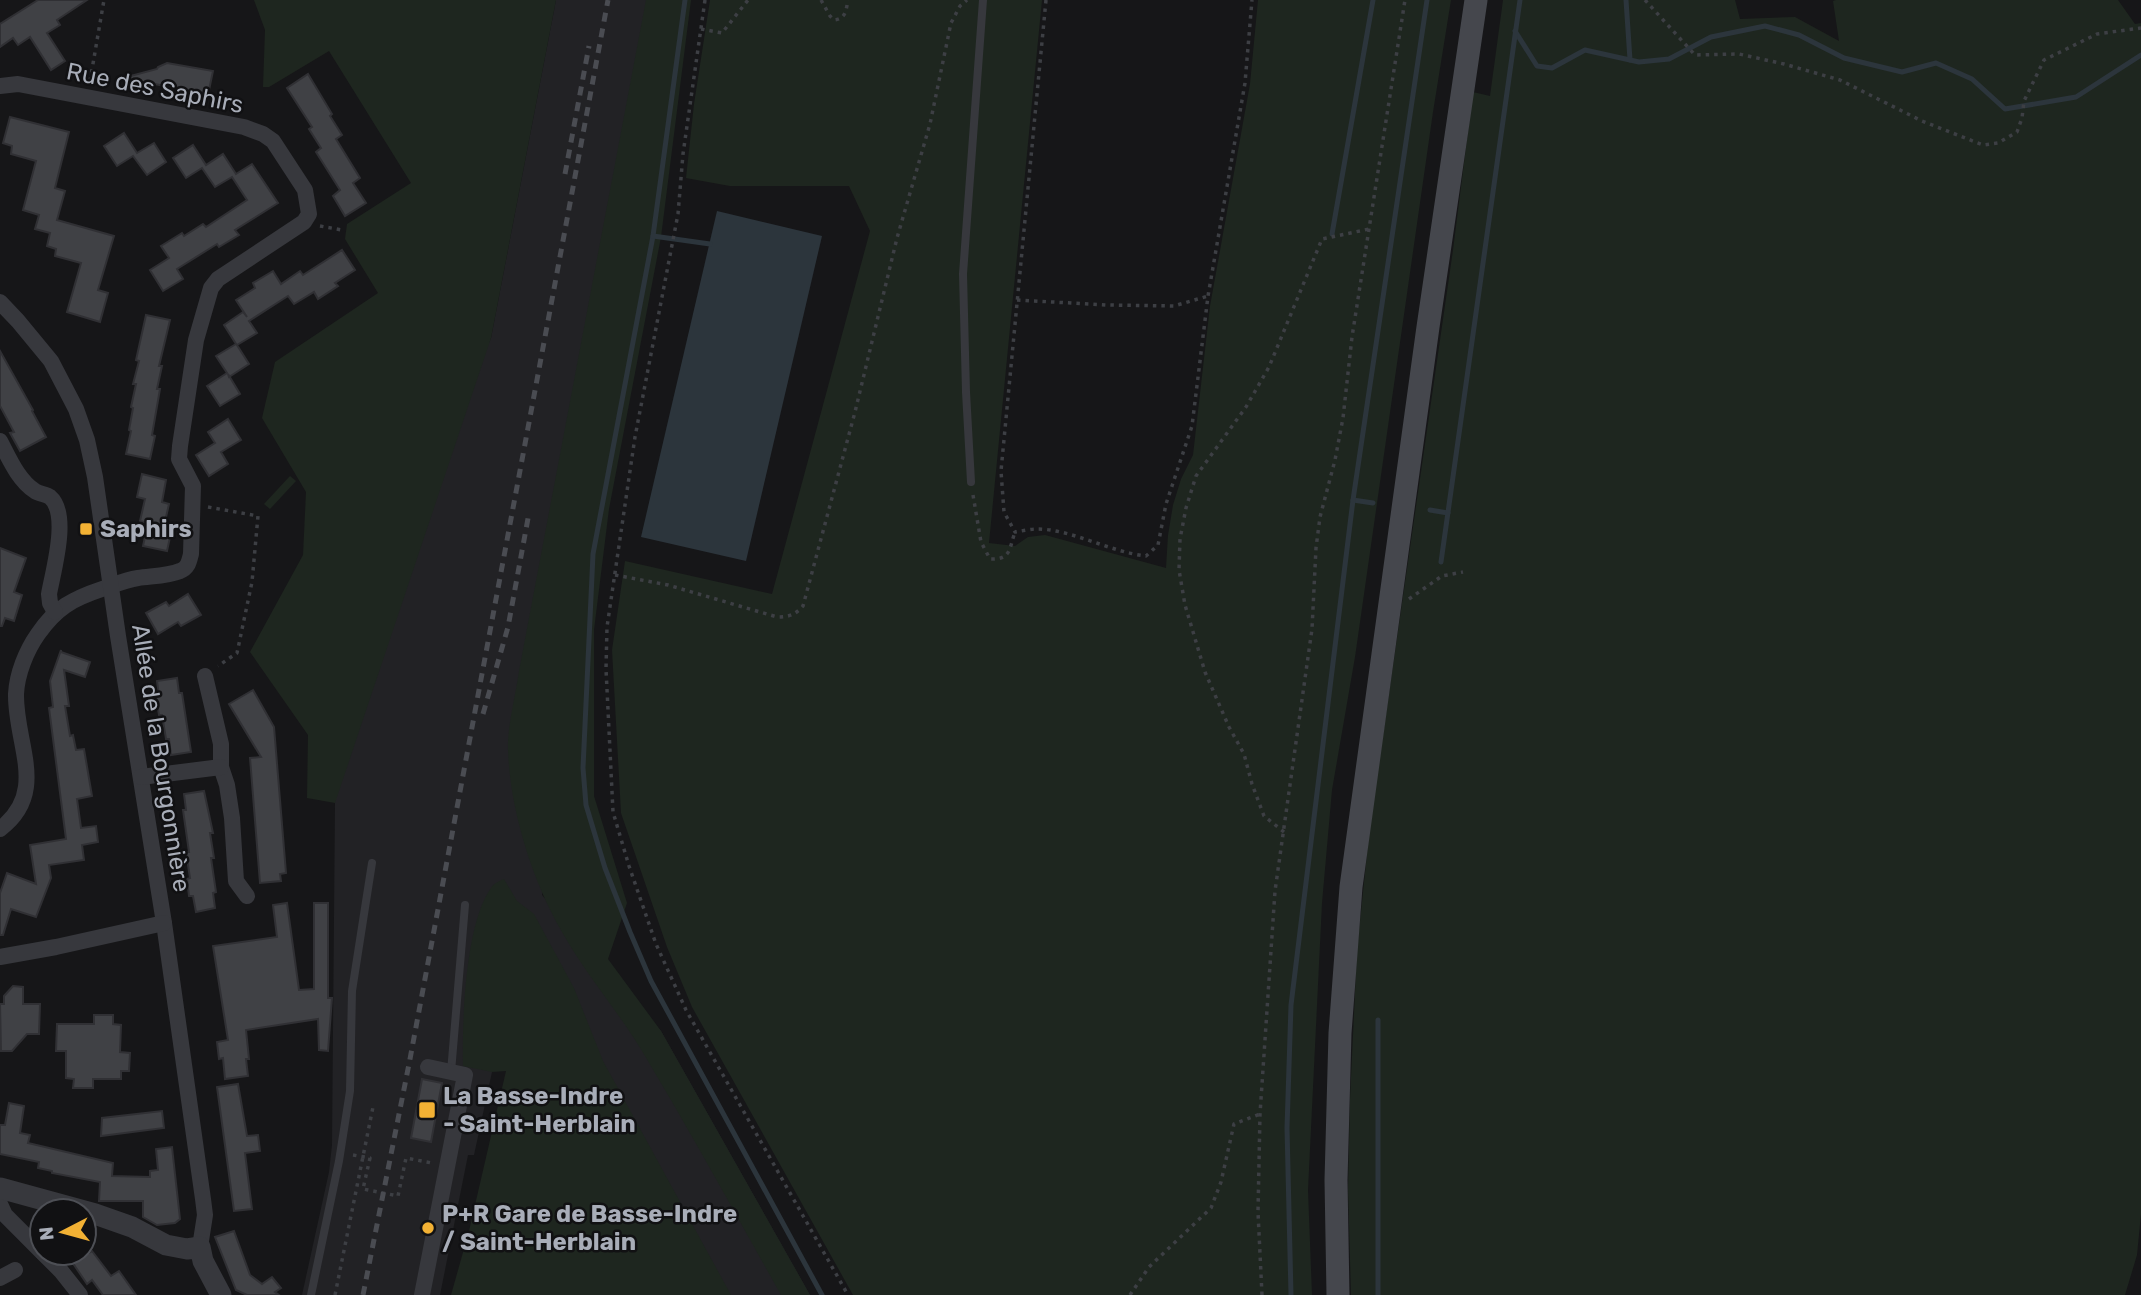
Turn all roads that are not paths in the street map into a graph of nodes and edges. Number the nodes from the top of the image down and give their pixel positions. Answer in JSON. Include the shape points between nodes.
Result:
{"nodes":[{"id":1,"x":983,"y":0,"type":"edge"},
{"id":2,"x":1476,"y":0,"type":"edge"},
{"id":3,"x":0,"y":86,"type":"edge"},
{"id":4,"x":0,"y":302,"type":"edge"},
{"id":5,"x":0,"y":442,"type":"edge"},
{"id":6,"x":971,"y":482,"type":"road end"},
{"id":7,"x":111,"y":586,"type":"junction"},
{"id":8,"x":55,"y":612,"type":"junction"},
{"id":9,"x":205,"y":676,"type":"road end"},
{"id":10,"x":221,"y":767,"type":"junction"},
{"id":11,"x":141,"y":777,"type":"junction"},
{"id":12,"x":0,"y":830,"type":"edge"},
{"id":13,"x":372,"y":863,"type":"dead end"},
{"id":14,"x":247,"y":896,"type":"dead end"},
{"id":15,"x":465,"y":905,"type":"dead end"},
{"id":16,"x":164,"y":923,"type":"junction"},
{"id":17,"x":0,"y":957,"type":"edge"},
{"id":18,"x":428,"y":1067,"type":"dead end"},
{"id":19,"x":451,"y":1072,"type":"junction"},
{"id":20,"x":0,"y":1188,"type":"edge"},
{"id":21,"x":0,"y":1204,"type":"edge"},
{"id":22,"x":28,"y":1237,"type":"edge"},
{"id":23,"x":200,"y":1247,"type":"junction"},
{"id":24,"x":57,"y":1267,"type":"edge"},
{"id":25,"x":80,"y":1295,"type":"edge"},
{"id":26,"x":221,"y":1295,"type":"edge"},
{"id":27,"x":312,"y":1295,"type":"edge"},
{"id":28,"x":422,"y":1295,"type":"edge"},
{"id":29,"x":1338,"y":1295,"type":"edge"}],
"edges":[{"from":1,"to":6,"type":"lane","via":[[963,274]]},
{"from":2,"to":29,"type":"main road","via":[[1351,887],[1340,1033]]},
{"from":3,"to":7,"type":"street","name":"Rue des Saphirs","via":[[18,84],[263,134],[273,141],[309,202],[304,222],[211,288],[196,340],[180,446],[179,459],[193,486],[189,565],[181,571]]},
{"from":4,"to":7,"type":"street","name":"Allée de la Bourgonnière","via":[[51,361],[76,410],[95,477]]},
{"from":5,"to":8,"type":"street","via":[[22,479],[50,498],[59,512],[48,594]]},
{"from":7,"to":8,"type":"street","via":[[74,599]]},
{"from":7,"to":11,"type":"street","name":"Allée de la Bourgonnière"},
{"from":8,"to":12,"type":"street","via":[[29,647],[18,680],[26,794]]},
{"from":9,"to":10,"type":"street","via":[[221,744]]},
{"from":10,"to":11,"type":"street"},
{"from":10,"to":14,"type":"street","via":[[232,818],[236,881]]},
{"from":11,"to":16,"type":"street","name":"Allée de la Bourgonnière"},
{"from":13,"to":27,"type":"lane","via":[[352,990],[352,1076]]},
{"from":15,"to":19,"type":"lane"},
{"from":16,"to":17,"type":"street"},
{"from":16,"to":23,"type":"street","name":"Allée de la Bourgonnière","via":[[204,1199]]},
{"from":18,"to":19,"type":"street"},
{"from":19,"to":28,"type":"street","via":[[465,1075]]},
{"from":20,"to":23,"type":"street","via":[[95,1214],[166,1245]]},
{"from":21,"to":22,"type":"street"},
{"from":23,"to":26,"type":"street"},
{"from":24,"to":25,"type":"street"}]}
